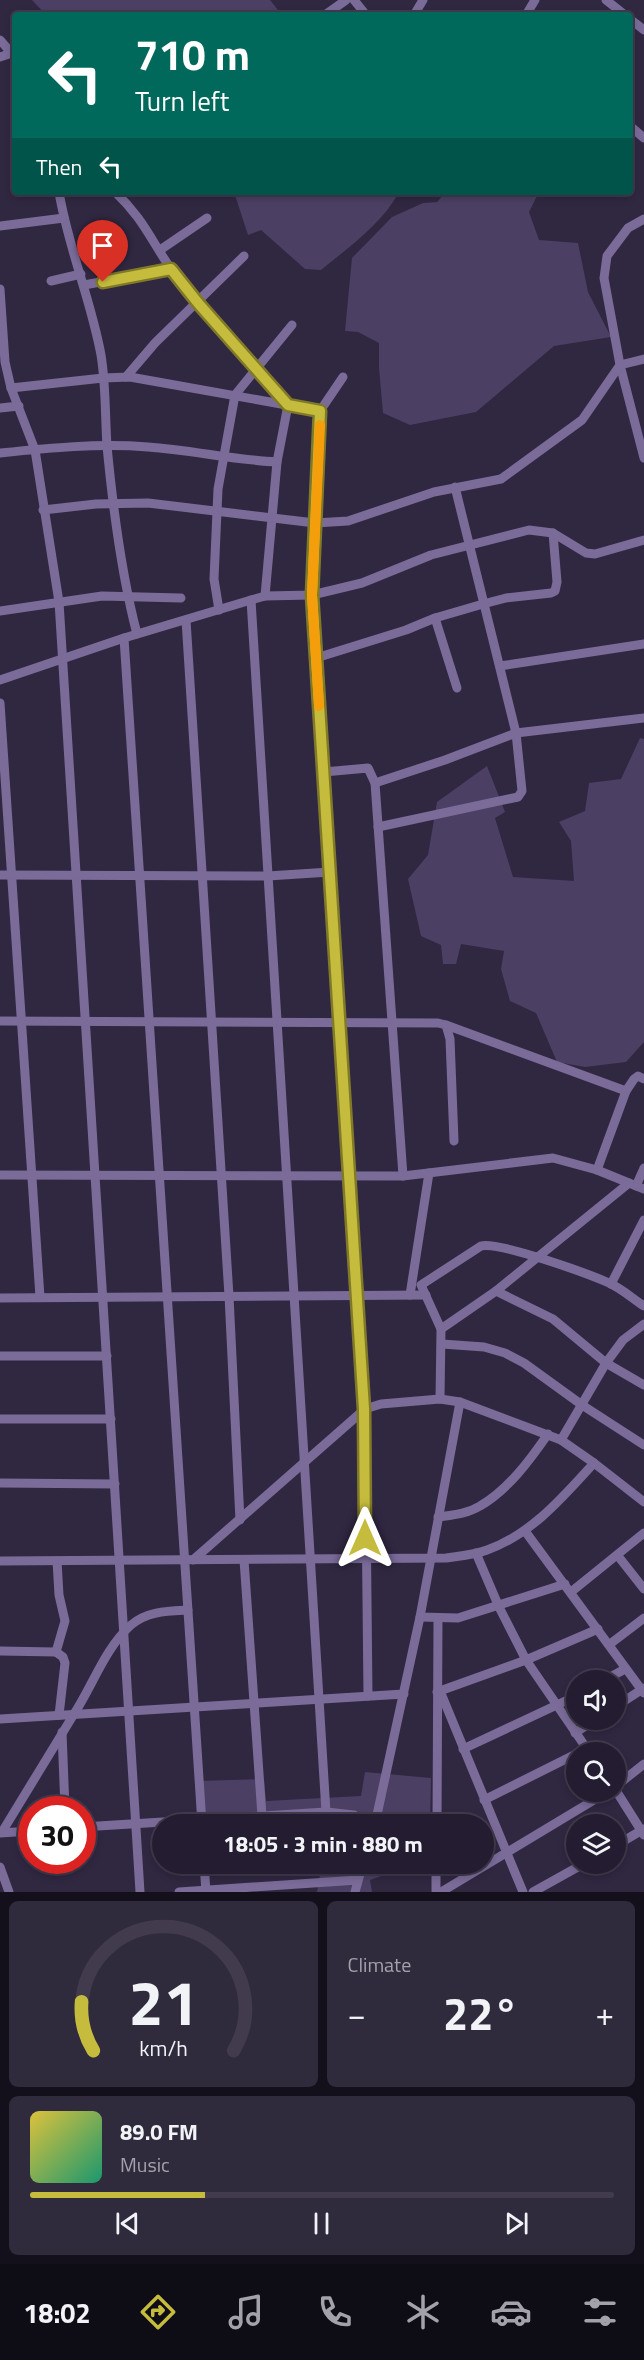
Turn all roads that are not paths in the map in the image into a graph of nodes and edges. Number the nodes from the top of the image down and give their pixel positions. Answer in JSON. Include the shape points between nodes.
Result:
{"nodes":[{"id":1,"x":346,"y":0,"type":"edge"},
{"id":2,"x":354,"y":0,"type":"edge"},
{"id":3,"x":606,"y":0,"type":"edge"},
{"id":4,"x":329,"y":12,"type":"edge"},
{"id":5,"x":364,"y":12,"type":"edge"},
{"id":6,"x":621,"y":12,"type":"edge"},
{"id":7,"x":0,"y":40,"type":"edge"},
{"id":8,"x":12,"y":54,"type":"edge"},
{"id":9,"x":60,"y":195,"type":"edge"},
{"id":10,"x":118,"y":195,"type":"edge"},
{"id":11,"x":64,"y":218,"type":"junction"},
{"id":12,"x":207,"y":218,"type":"dead end"},
{"id":13,"x":644,"y":219,"type":"edge"},
{"id":14,"x":0,"y":226,"type":"edge"},
{"id":15,"x":160,"y":250,"type":"junction"},
{"id":16,"x":244,"y":256,"type":"dead end"},
{"id":17,"x":171,"y":269,"type":"junction"},
{"id":18,"x":81,"y":274,"type":"junction"},
{"id":19,"x":51,"y":280,"type":"dead end"},
{"id":20,"x":84,"y":285,"type":"junction"},
{"id":21,"x":0,"y":289,"type":"edge"},
{"id":22,"x":198,"y":303,"type":"junction"},
{"id":23,"x":292,"y":325,"type":"dead end"},
{"id":24,"x":644,"y":359,"type":"edge"},
{"id":25,"x":620,"y":365,"type":"junction"},
{"id":26,"x":256,"y":370,"type":"junction"},
{"id":27,"x":126,"y":377,"type":"junction"},
{"id":28,"x":343,"y":377,"type":"dead end"},
{"id":29,"x":103,"y":378,"type":"junction"},
{"id":30,"x":11,"y":388,"type":"junction"},
{"id":31,"x":235,"y":395,"type":"junction"},
{"id":32,"x":288,"y":405,"type":"junction"},
{"id":33,"x":19,"y":406,"type":"junction"},
{"id":34,"x":0,"y":408,"type":"edge"},
{"id":35,"x":320,"y":411,"type":"junction"},
{"id":36,"x":107,"y":445,"type":"junction"},
{"id":37,"x":35,"y":450,"type":"junction"},
{"id":38,"x":0,"y":453,"type":"edge"},
{"id":39,"x":222,"y":457,"type":"junction"},
{"id":40,"x":644,"y":458,"type":"edge"},
{"id":41,"x":277,"y":462,"type":"junction"},
{"id":42,"x":455,"y":487,"type":"junction"},
{"id":43,"x":114,"y":503,"type":"junction"},
{"id":44,"x":43,"y":510,"type":"junction"},
{"id":45,"x":216,"y":512,"type":"junction"},
{"id":46,"x":271,"y":519,"type":"junction"},
{"id":47,"x":315,"y":523,"type":"junction"},
{"id":48,"x":553,"y":533,"type":"junction"},
{"id":49,"x":644,"y":540,"type":"edge"},
{"id":50,"x":469,"y":545,"type":"junction"},
{"id":51,"x":312,"y":595,"type":"junction"},
{"id":52,"x":265,"y":596,"type":"junction"},
{"id":53,"x":128,"y":597,"type":"junction"},
{"id":54,"x":181,"y":598,"type":"dead end"},
{"id":55,"x":251,"y":600,"type":"junction"},
{"id":56,"x":59,"y":602,"type":"junction"},
{"id":57,"x":483,"y":604,"type":"junction"},
{"id":58,"x":219,"y":610,"type":"junction"},
{"id":59,"x":0,"y":611,"type":"edge"},
{"id":60,"x":435,"y":618,"type":"junction"},
{"id":61,"x":186,"y":620,"type":"junction"},
{"id":62,"x":137,"y":634,"type":"junction"},
{"id":63,"x":124,"y":638,"type":"junction"},
{"id":64,"x":644,"y":644,"type":"edge"},
{"id":65,"x":316,"y":658,"type":"junction"},
{"id":66,"x":63,"y":660,"type":"junction"},
{"id":67,"x":500,"y":666,"type":"junction"},
{"id":68,"x":0,"y":680,"type":"edge"},
{"id":69,"x":457,"y":688,"type":"dead end"},
{"id":70,"x":0,"y":703,"type":"edge"},
{"id":71,"x":644,"y":718,"type":"edge"},
{"id":72,"x":516,"y":733,"type":"junction"},
{"id":73,"x":324,"y":772,"type":"junction"},
{"id":74,"x":375,"y":783,"type":"junction"},
{"id":75,"x":378,"y":827,"type":"junction"},
{"id":76,"x":330,"y":872,"type":"junction"},
{"id":77,"x":0,"y":875,"type":"edge"},
{"id":78,"x":12,"y":875,"type":"junction"},
{"id":79,"x":76,"y":875,"type":"junction"},
{"id":80,"x":139,"y":875,"type":"junction"},
{"id":81,"x":203,"y":876,"type":"junction"},
{"id":82,"x":268,"y":876,"type":"junction"},
{"id":83,"x":0,"y":1021,"type":"edge"},
{"id":84,"x":22,"y":1021,"type":"junction"},
{"id":85,"x":86,"y":1021,"type":"junction"},
{"id":86,"x":149,"y":1022,"type":"junction"},
{"id":87,"x":212,"y":1022,"type":"junction"},
{"id":88,"x":277,"y":1022,"type":"junction"},
{"id":89,"x":340,"y":1023,"type":"junction"},
{"id":90,"x":392,"y":1023,"type":"junction"},
{"id":91,"x":446,"y":1025,"type":"junction"},
{"id":92,"x":644,"y":1079,"type":"edge"},
{"id":93,"x":626,"y":1091,"type":"junction"},
{"id":94,"x":454,"y":1141,"type":"dead end"},
{"id":95,"x":644,"y":1168,"type":"edge"},
{"id":96,"x":597,"y":1170,"type":"junction"},
{"id":97,"x":429,"y":1173,"type":"junction"},
{"id":98,"x":0,"y":1175,"type":"edge"},
{"id":99,"x":31,"y":1175,"type":"junction"},
{"id":100,"x":95,"y":1176,"type":"junction"},
{"id":101,"x":159,"y":1176,"type":"junction"},
{"id":102,"x":222,"y":1176,"type":"junction"},
{"id":103,"x":286,"y":1176,"type":"junction"},
{"id":104,"x":350,"y":1176,"type":"junction"},
{"id":105,"x":403,"y":1176,"type":"junction"},
{"id":106,"x":636,"y":1186,"type":"edge"},
{"id":107,"x":644,"y":1220,"type":"edge"},
{"id":108,"x":537,"y":1259,"type":"junction"},
{"id":109,"x":611,"y":1284,"type":"junction"},
{"id":110,"x":496,"y":1291,"type":"junction"},
{"id":111,"x":357,"y":1295,"type":"junction"},
{"id":112,"x":411,"y":1295,"type":"junction"},
{"id":113,"x":426,"y":1295,"type":"junction"},
{"id":114,"x":167,"y":1296,"type":"junction"},
{"id":115,"x":229,"y":1296,"type":"junction"},
{"id":116,"x":294,"y":1296,"type":"junction"},
{"id":117,"x":40,"y":1297,"type":"junction"},
{"id":118,"x":103,"y":1297,"type":"junction"},
{"id":119,"x":0,"y":1298,"type":"edge"},
{"id":120,"x":644,"y":1306,"type":"edge"},
{"id":121,"x":644,"y":1324,"type":"edge"},
{"id":122,"x":441,"y":1329,"type":"junction"},
{"id":123,"x":442,"y":1344,"type":"junction"},
{"id":124,"x":0,"y":1356,"type":"edge"},
{"id":125,"x":107,"y":1356,"type":"junction"},
{"id":126,"x":606,"y":1363,"type":"junction"},
{"id":127,"x":644,"y":1385,"type":"edge"},
{"id":128,"x":440,"y":1399,"type":"junction"},
{"id":129,"x":460,"y":1402,"type":"junction"},
{"id":130,"x":582,"y":1405,"type":"junction"},
{"id":131,"x":364,"y":1409,"type":"junction"},
{"id":132,"x":0,"y":1419,"type":"edge"},
{"id":133,"x":111,"y":1419,"type":"junction"},
{"id":134,"x":548,"y":1434,"type":"junction"},
{"id":135,"x":561,"y":1440,"type":"junction"},
{"id":136,"x":644,"y":1445,"type":"edge"},
{"id":137,"x":304,"y":1462,"type":"junction"},
{"id":138,"x":594,"y":1463,"type":"junction"},
{"id":139,"x":0,"y":1483,"type":"edge"},
{"id":140,"x":115,"y":1484,"type":"junction"},
{"id":141,"x":644,"y":1502,"type":"edge"},
{"id":142,"x":438,"y":1516,"type":"junction"},
{"id":143,"x":240,"y":1520,"type":"junction"},
{"id":144,"x":525,"y":1531,"type":"junction"},
{"id":145,"x":644,"y":1533,"type":"edge"},
{"id":146,"x":476,"y":1553,"type":"junction"},
{"id":147,"x":618,"y":1556,"type":"junction"},
{"id":148,"x":365,"y":1559,"type":"junction"},
{"id":149,"x":431,"y":1559,"type":"junction"},
{"id":150,"x":189,"y":1560,"type":"junction"},
{"id":151,"x":244,"y":1560,"type":"junction"},
{"id":152,"x":310,"y":1560,"type":"junction"},
{"id":153,"x":0,"y":1561,"type":"edge"},
{"id":154,"x":57,"y":1561,"type":"junction"},
{"id":155,"x":120,"y":1561,"type":"junction"},
{"id":156,"x":568,"y":1588,"type":"junction"},
{"id":157,"x":644,"y":1588,"type":"edge"},
{"id":158,"x":499,"y":1607,"type":"junction"},
{"id":159,"x":188,"y":1610,"type":"junction"},
{"id":160,"x":420,"y":1617,"type":"junction"},
{"id":161,"x":438,"y":1618,"type":"junction"},
{"id":162,"x":644,"y":1618,"type":"edge"},
{"id":163,"x":598,"y":1629,"type":"junction"},
{"id":164,"x":124,"y":1633,"type":"junction"},
{"id":165,"x":610,"y":1644,"type":"junction"},
{"id":166,"x":0,"y":1651,"type":"edge"},
{"id":167,"x":56,"y":1652,"type":"junction"},
{"id":168,"x":526,"y":1660,"type":"junction"},
{"id":169,"x":625,"y":1669,"type":"joint"},
{"id":170,"x":643,"y":1690,"type":"edge"},
{"id":171,"x":439,"y":1692,"type":"junction"},
{"id":172,"x":404,"y":1694,"type":"junction"},
{"id":173,"x":368,"y":1696,"type":"junction"},
{"id":174,"x":319,"y":1699,"type":"junction"},
{"id":175,"x":626,"y":1700,"type":"edge"},
{"id":176,"x":566,"y":1702,"type":"edge"},
{"id":177,"x":254,"y":1703,"type":"junction"},
{"id":178,"x":194,"y":1707,"type":"junction"},
{"id":179,"x":557,"y":1707,"type":"junction"},
{"id":180,"x":129,"y":1711,"type":"junction"},
{"id":181,"x":74,"y":1714,"type":"junction"},
{"id":182,"x":59,"y":1715,"type":"junction"},
{"id":183,"x":0,"y":1719,"type":"edge"},
{"id":184,"x":580,"y":1730,"type":"edge"},
{"id":185,"x":62,"y":1732,"type":"junction"},
{"id":186,"x":575,"y":1733,"type":"junction"},
{"id":187,"x":579,"y":1742,"type":"edge"},
{"id":188,"x":463,"y":1749,"type":"junction"},
{"id":189,"x":566,"y":1760,"type":"edge"},
{"id":190,"x":644,"y":1764,"type":"edge"},
{"id":191,"x":626,"y":1779,"type":"edge"},
{"id":192,"x":64,"y":1796,"type":"edge"},
{"id":193,"x":484,"y":1800,"type":"junction"},
{"id":194,"x":591,"y":1802,"type":"edge"},
{"id":195,"x":624,"y":1802,"type":"edge"},
{"id":196,"x":326,"y":1812,"type":"junction"},
{"id":197,"x":201,"y":1814,"type":"edge"},
{"id":198,"x":262,"y":1814,"type":"edge"},
{"id":199,"x":294,"y":1814,"type":"edge"},
{"id":200,"x":345,"y":1814,"type":"edge"},
{"id":201,"x":377,"y":1814,"type":"edge"},
{"id":202,"x":437,"y":1814,"type":"edge"},
{"id":203,"x":136,"y":1824,"type":"junction"},
{"id":204,"x":152,"y":1824,"type":"edge"},
{"id":205,"x":96,"y":1826,"type":"edge"},
{"id":206,"x":18,"y":1831,"type":"edge"},
{"id":207,"x":1,"y":1832,"type":"edge"},
{"id":208,"x":643,"y":1832,"type":"edge"},
{"id":209,"x":626,"y":1840,"type":"edge"},
{"id":210,"x":506,"y":1854,"type":"junction"},
{"id":211,"x":0,"y":1867,"type":"edge"},
{"id":212,"x":205,"y":1874,"type":"edge"},
{"id":213,"x":360,"y":1874,"type":"edge"},
{"id":214,"x":436,"y":1874,"type":"edge"},
{"id":215,"x":566,"y":1874,"type":"edge"},
{"id":216,"x":358,"y":1880,"type":"junction"},
{"id":217,"x":206,"y":1891,"type":"edge"},
{"id":218,"x":9,"y":1892,"type":"edge"},
{"id":219,"x":140,"y":1892,"type":"edge"},
{"id":220,"x":179,"y":1892,"type":"edge"},
{"id":221,"x":355,"y":1892,"type":"edge"},
{"id":222,"x":436,"y":1892,"type":"edge"},
{"id":223,"x":441,"y":1892,"type":"edge"},
{"id":224,"x":523,"y":1892,"type":"edge"},
{"id":225,"x":533,"y":1892,"type":"edge"}],
"edges":[{"from":1,"to":4,"type":"street"},
{"from":2,"to":5,"type":"street"},
{"from":3,"to":6,"type":"street"},
{"from":7,"to":8,"type":"street"},
{"from":9,"to":11,"type":"street"},
{"from":10,"to":15,"type":"street","via":[[139,217]]},
{"from":11,"to":14,"type":"street"},
{"from":11,"to":18,"type":"street"},
{"from":12,"to":15,"type":"street"},
{"from":13,"to":25,"type":"street","via":[[628,228],[607,256],[604,268]]},
{"from":15,"to":17,"type":"street"},
{"from":16,"to":22,"type":"street"},
{"from":17,"to":20,"type":"street"},
{"from":17,"to":22,"type":"street"},
{"from":18,"to":19,"type":"street"},
{"from":18,"to":20,"type":"street"},
{"from":20,"to":29,"type":"street"},
{"from":21,"to":30,"type":"street","via":[[2,340]]},
{"from":22,"to":26,"type":"street"},
{"from":22,"to":27,"type":"street"},
{"from":23,"to":26,"type":"street"},
{"from":24,"to":25,"type":"street"},
{"from":25,"to":40,"type":"street"},
{"from":25,"to":42,"type":"street","via":[[582,420],[501,479]]},
{"from":26,"to":31,"type":"street"},
{"from":26,"to":32,"type":"street"},
{"from":27,"to":29,"type":"street"},
{"from":27,"to":31,"type":"street"},
{"from":28,"to":35,"type":"street"},
{"from":29,"to":30,"type":"street"},
{"from":29,"to":36,"type":"street"},
{"from":30,"to":33,"type":"street"},
{"from":31,"to":32,"type":"street"},
{"from":31,"to":39,"type":"street"},
{"from":32,"to":35,"type":"street"},
{"from":32,"to":41,"type":"street"},
{"from":33,"to":34,"type":"street"},
{"from":33,"to":37,"type":"street"},
{"from":35,"to":47,"type":"street"},
{"from":36,"to":37,"type":"street"},
{"from":36,"to":39,"type":"street"},
{"from":36,"to":43,"type":"street"},
{"from":37,"to":38,"type":"street"},
{"from":37,"to":44,"type":"street"},
{"from":39,"to":41,"type":"street"},
{"from":39,"to":45,"type":"street"},
{"from":41,"to":46,"type":"street"},
{"from":42,"to":47,"type":"street","via":[[348,521]]},
{"from":42,"to":50,"type":"street"},
{"from":43,"to":44,"type":"street"},
{"from":43,"to":45,"type":"street"},
{"from":43,"to":53,"type":"street"},
{"from":44,"to":56,"type":"street"},
{"from":45,"to":46,"type":"street"},
{"from":45,"to":58,"type":"street","via":[[214,579]]},
{"from":46,"to":47,"type":"street"},
{"from":46,"to":52,"type":"street"},
{"from":47,"to":51,"type":"street"},
{"from":48,"to":49,"type":"street","via":[[586,553],[595,554]]},
{"from":48,"to":50,"type":"street","via":[[529,530]]},
{"from":48,"to":57,"type":"street","via":[[555,591]]},
{"from":50,"to":51,"type":"street","via":[[416,560],[362,583]]},
{"from":50,"to":57,"type":"street"},
{"from":51,"to":52,"type":"street"},
{"from":51,"to":65,"type":"street"},
{"from":52,"to":55,"type":"street"},
{"from":53,"to":54,"type":"street"},
{"from":53,"to":56,"type":"street"},
{"from":53,"to":62,"type":"street"},
{"from":55,"to":58,"type":"street"},
{"from":55,"to":82,"type":"street"},
{"from":56,"to":59,"type":"street"},
{"from":56,"to":66,"type":"street"},
{"from":57,"to":60,"type":"street"},
{"from":57,"to":67,"type":"street"},
{"from":58,"to":61,"type":"street"},
{"from":60,"to":65,"type":"street"},
{"from":60,"to":69,"type":"street"},
{"from":61,"to":62,"type":"street"},
{"from":61,"to":81,"type":"street"},
{"from":62,"to":63,"type":"street"},
{"from":63,"to":66,"type":"street"},
{"from":63,"to":80,"type":"street"},
{"from":64,"to":67,"type":"street"},
{"from":65,"to":73,"type":"street"},
{"from":66,"to":68,"type":"street"},
{"from":66,"to":79,"type":"street"},
{"from":67,"to":72,"type":"street"},
{"from":70,"to":78,"type":"street"},
{"from":71,"to":72,"type":"street"},
{"from":72,"to":74,"type":"street"},
{"from":72,"to":75,"type":"street","via":[[522,791],[518,797]]},
{"from":73,"to":74,"type":"street","via":[[368,768]]},
{"from":73,"to":76,"type":"street"},
{"from":74,"to":75,"type":"street"},
{"from":75,"to":90,"type":"street"},
{"from":76,"to":82,"type":"street"},
{"from":76,"to":89,"type":"street"},
{"from":77,"to":78,"type":"street"},
{"from":78,"to":79,"type":"street"},
{"from":78,"to":84,"type":"street"},
{"from":79,"to":80,"type":"street"},
{"from":79,"to":85,"type":"street"},
{"from":80,"to":81,"type":"street"},
{"from":80,"to":86,"type":"street"},
{"from":81,"to":82,"type":"street"},
{"from":81,"to":87,"type":"street"},
{"from":82,"to":88,"type":"street"},
{"from":83,"to":84,"type":"street"},
{"from":84,"to":85,"type":"street"},
{"from":84,"to":99,"type":"street"},
{"from":85,"to":86,"type":"street"},
{"from":85,"to":100,"type":"street"},
{"from":86,"to":87,"type":"street"},
{"from":86,"to":101,"type":"street"},
{"from":87,"to":88,"type":"street"},
{"from":87,"to":102,"type":"street"},
{"from":88,"to":89,"type":"street"},
{"from":88,"to":103,"type":"street"},
{"from":89,"to":90,"type":"street"},
{"from":89,"to":104,"type":"street"},
{"from":90,"to":91,"type":"street"},
{"from":90,"to":105,"type":"street"},
{"from":91,"to":93,"type":"street"},
{"from":91,"to":94,"type":"street","via":[[450,1039]]},
{"from":92,"to":93,"type":"street","via":[[638,1076]]},
{"from":93,"to":96,"type":"street"},
{"from":95,"to":106,"type":"street"},
{"from":96,"to":97,"type":"street","via":[[553,1158]]},
{"from":96,"to":106,"type":"street"},
{"from":97,"to":105,"type":"street"},
{"from":97,"to":112,"type":"street"},
{"from":98,"to":99,"type":"street"},
{"from":99,"to":100,"type":"street"},
{"from":99,"to":117,"type":"street"},
{"from":100,"to":101,"type":"street"},
{"from":100,"to":118,"type":"street"},
{"from":101,"to":102,"type":"street"},
{"from":101,"to":114,"type":"street"},
{"from":102,"to":103,"type":"street"},
{"from":102,"to":115,"type":"street"},
{"from":103,"to":104,"type":"street"},
{"from":103,"to":116,"type":"street"},
{"from":104,"to":105,"type":"street"},
{"from":104,"to":111,"type":"street"},
{"from":106,"to":108,"type":"street"},
{"from":107,"to":109,"type":"street"},
{"from":108,"to":109,"type":"street"},
{"from":108,"to":110,"type":"street"},
{"from":108,"to":113,"type":"street","via":[[495,1246],[481,1246],[422,1285]]},
{"from":109,"to":120,"type":"street"},
{"from":110,"to":122,"type":"street"},
{"from":110,"to":126,"type":"street","via":[[553,1319]]},
{"from":111,"to":112,"type":"street"},
{"from":111,"to":116,"type":"street"},
{"from":111,"to":131,"type":"street"},
{"from":112,"to":113,"type":"street"},
{"from":113,"to":122,"type":"street"},
{"from":114,"to":115,"type":"street"},
{"from":114,"to":118,"type":"street"},
{"from":114,"to":150,"type":"street"},
{"from":115,"to":116,"type":"street"},
{"from":115,"to":143,"type":"street"},
{"from":116,"to":137,"type":"street"},
{"from":117,"to":118,"type":"street"},
{"from":117,"to":119,"type":"street"},
{"from":118,"to":125,"type":"street"},
{"from":121,"to":126,"type":"street","via":[[623,1341]]},
{"from":122,"to":123,"type":"street"},
{"from":123,"to":128,"type":"street"},
{"from":123,"to":130,"type":"street","via":[[505,1353]]},
{"from":124,"to":125,"type":"street"},
{"from":125,"to":133,"type":"street"},
{"from":126,"to":127,"type":"street"},
{"from":126,"to":130,"type":"street"},
{"from":128,"to":129,"type":"street"},
{"from":128,"to":131,"type":"street"},
{"from":129,"to":134,"type":"street"},
{"from":129,"to":142,"type":"street"},
{"from":130,"to":135,"type":"street"},
{"from":130,"to":136,"type":"street"},
{"from":131,"to":137,"type":"street"},
{"from":131,"to":148,"type":"street"},
{"from":132,"to":133,"type":"street"},
{"from":133,"to":140,"type":"street"},
{"from":134,"to":135,"type":"street"},
{"from":134,"to":142,"type":"street","via":[[489,1500],[470,1511]]},
{"from":135,"to":138,"type":"street"},
{"from":137,"to":143,"type":"street"},
{"from":137,"to":152,"type":"street"},
{"from":138,"to":141,"type":"street"},
{"from":138,"to":144,"type":"street"},
{"from":139,"to":140,"type":"street"},
{"from":140,"to":155,"type":"street"},
{"from":142,"to":149,"type":"street"},
{"from":143,"to":150,"type":"street"},
{"from":144,"to":146,"type":"street"},
{"from":144,"to":156,"type":"street"},
{"from":145,"to":147,"type":"street"},
{"from":146,"to":149,"type":"street"},
{"from":146,"to":158,"type":"street"},
{"from":147,"to":156,"type":"street"},
{"from":147,"to":157,"type":"street"},
{"from":148,"to":149,"type":"street"},
{"from":148,"to":152,"type":"street"},
{"from":148,"to":173,"type":"street"},
{"from":149,"to":160,"type":"street"},
{"from":150,"to":151,"type":"street"},
{"from":150,"to":155,"type":"street"},
{"from":150,"to":159,"type":"street"},
{"from":151,"to":152,"type":"street"},
{"from":151,"to":177,"type":"street"},
{"from":152,"to":174,"type":"street"},
{"from":153,"to":154,"type":"street"},
{"from":154,"to":155,"type":"street"},
{"from":154,"to":167,"type":"street","via":[[65,1620]]},
{"from":155,"to":164,"type":"street"},
{"from":156,"to":158,"type":"street"},
{"from":156,"to":163,"type":"street"},
{"from":158,"to":161,"type":"street","via":[[458,1618]]},
{"from":158,"to":168,"type":"street"},
{"from":159,"to":164,"type":"street","via":[[148,1615]]},
{"from":159,"to":178,"type":"street"},
{"from":160,"to":161,"type":"street"},
{"from":160,"to":172,"type":"street"},
{"from":161,"to":171,"type":"street"},
{"from":162,"to":165,"type":"street"},
{"from":163,"to":165,"type":"street"},
{"from":163,"to":168,"type":"street"},
{"from":164,"to":180,"type":"street"},
{"from":164,"to":181,"type":"street"},
{"from":165,"to":169,"type":"street"},
{"from":166,"to":167,"type":"street"},
{"from":167,"to":182,"type":"street","via":[[65,1663]]},
{"from":168,"to":171,"type":"street"},
{"from":168,"to":179,"type":"street"},
{"from":169,"to":170,"type":"street"},
{"from":170,"to":175,"type":"street"},
{"from":171,"to":188,"type":"street"},
{"from":171,"to":202,"type":"street"},
{"from":172,"to":173,"type":"street"},
{"from":172,"to":201,"type":"street"},
{"from":173,"to":174,"type":"street"},
{"from":174,"to":177,"type":"street"},
{"from":174,"to":196,"type":"street"},
{"from":176,"to":179,"type":"street"},
{"from":177,"to":178,"type":"street"},
{"from":177,"to":198,"type":"street"},
{"from":178,"to":180,"type":"street"},
{"from":178,"to":197,"type":"street"},
{"from":179,"to":186,"type":"street"},
{"from":179,"to":188,"type":"street"},
{"from":180,"to":181,"type":"street"},
{"from":180,"to":203,"type":"street"},
{"from":181,"to":182,"type":"street"},
{"from":181,"to":185,"type":"street"},
{"from":182,"to":183,"type":"street"},
{"from":184,"to":186,"type":"street"},
{"from":185,"to":192,"type":"street"},
{"from":185,"to":207,"type":"street"},
{"from":186,"to":187,"type":"street"},
{"from":188,"to":193,"type":"street"},
{"from":189,"to":193,"type":"street"},
{"from":190,"to":191,"type":"street"},
{"from":193,"to":210,"type":"street"},
{"from":194,"to":210,"type":"street"},
{"from":195,"to":208,"type":"street"},
{"from":196,"to":199,"type":"street"},
{"from":196,"to":200,"type":"street"},
{"from":203,"to":204,"type":"street"},
{"from":203,"to":205,"type":"street"},
{"from":203,"to":219,"type":"street"},
{"from":206,"to":207,"type":"street"},
{"from":208,"to":209,"type":"street"},
{"from":210,"to":223,"type":"street"},
{"from":210,"to":224,"type":"street"},
{"from":211,"to":218,"type":"street"},
{"from":212,"to":217,"type":"street"},
{"from":213,"to":216,"type":"street"},
{"from":214,"to":222,"type":"street"},
{"from":215,"to":225,"type":"street"},
{"from":216,"to":217,"type":"street"},
{"from":216,"to":221,"type":"street"},
{"from":217,"to":220,"type":"street"}]}
